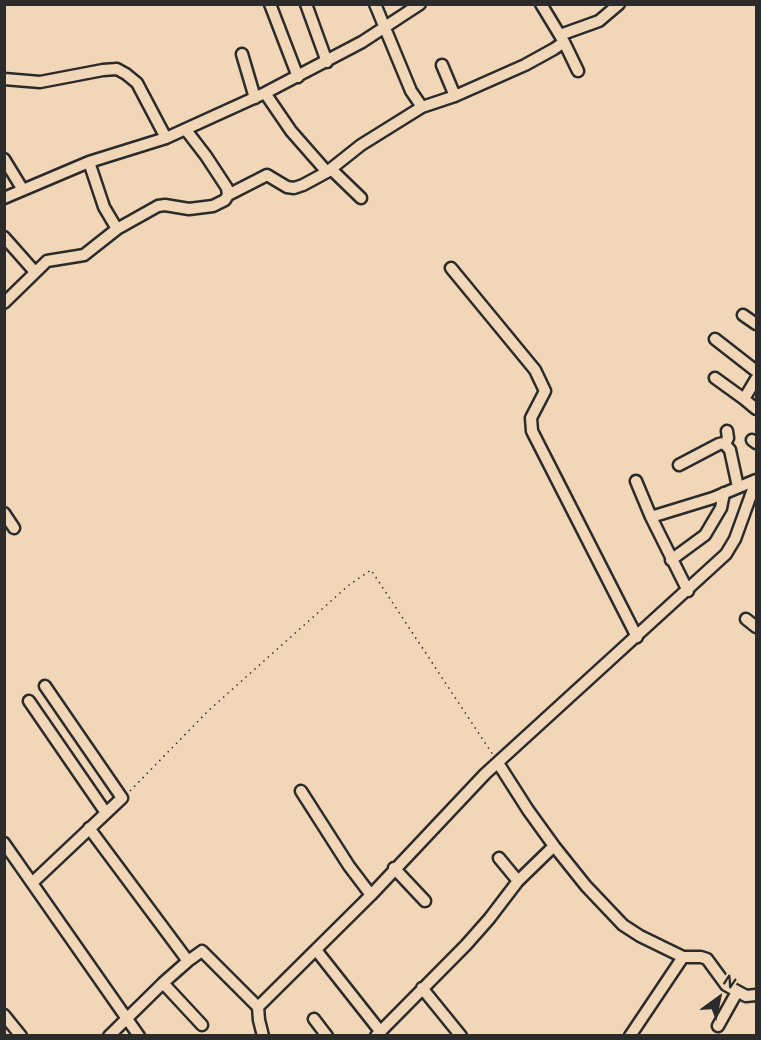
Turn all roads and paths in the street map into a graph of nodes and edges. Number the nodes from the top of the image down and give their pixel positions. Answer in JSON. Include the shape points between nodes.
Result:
{"nodes":[{"id":1,"x":270,"y":4,"type":"edge"},
{"id":2,"x":306,"y":4,"type":"edge"},
{"id":3,"x":375,"y":4,"type":"edge"},
{"id":4,"x":420,"y":4,"type":"edge"},
{"id":5,"x":541,"y":4,"type":"edge"},
{"id":6,"x":620,"y":4,"type":"edge"},
{"id":7,"x":384,"y":26,"type":"junction"},
{"id":8,"x":562,"y":39,"type":"junction"},
{"id":9,"x":242,"y":54,"type":"dead end"},
{"id":10,"x":327,"y":62,"type":"junction"},
{"id":11,"x":442,"y":65,"type":"dead end"},
{"id":12,"x":578,"y":71,"type":"dead end"},
{"id":13,"x":298,"y":77,"type":"junction"},
{"id":14,"x":4,"y":79,"type":"edge"},
{"id":15,"x":260,"y":96,"type":"junction"},
{"id":16,"x":455,"y":96,"type":"junction"},
{"id":17,"x":422,"y":107,"type":"junction"},
{"id":18,"x":186,"y":129,"type":"junction"},
{"id":19,"x":166,"y":138,"type":"junction"},
{"id":20,"x":4,"y":159,"type":"edge"},
{"id":21,"x":89,"y":162,"type":"junction"},
{"id":22,"x":329,"y":171,"type":"junction"},
{"id":23,"x":23,"y":190,"type":"junction"},
{"id":24,"x":228,"y":195,"type":"junction"},
{"id":25,"x":4,"y":198,"type":"edge"},
{"id":26,"x":361,"y":198,"type":"dead end"},
{"id":27,"x":117,"y":229,"type":"junction"},
{"id":28,"x":4,"y":237,"type":"edge"},
{"id":29,"x":451,"y":268,"type":"dead end"},
{"id":30,"x":34,"y":272,"type":"junction"},
{"id":31,"x":4,"y":303,"type":"edge"},
{"id":32,"x":742,"y":315,"type":"dead end"},
{"id":33,"x":756,"y":324,"type":"edge"},
{"id":34,"x":715,"y":339,"type":"dead end"},
{"id":35,"x":756,"y":371,"type":"edge"},
{"id":36,"x":715,"y":378,"type":"dead end"},
{"id":37,"x":756,"y":379,"type":"edge"},
{"id":38,"x":744,"y":399,"type":"junction"},
{"id":39,"x":756,"y":409,"type":"edge"},
{"id":40,"x":727,"y":431,"type":"dead end"},
{"id":41,"x":725,"y":444,"type":"junction"},
{"id":42,"x":679,"y":465,"type":"dead end"},
{"id":43,"x":756,"y":480,"type":"edge"},
{"id":44,"x":636,"y":481,"type":"dead end"},
{"id":45,"x":738,"y":487,"type":"junction"},
{"id":46,"x":724,"y":493,"type":"junction"},
{"id":47,"x":4,"y":513,"type":"edge"},
{"id":48,"x":651,"y":517,"type":"junction"},
{"id":49,"x":14,"y":528,"type":"dead end"},
{"id":50,"x":671,"y":560,"type":"junction"},
{"id":51,"x":688,"y":591,"type":"junction"},
{"id":52,"x":746,"y":619,"type":"dead end"},
{"id":53,"x":756,"y":627,"type":"edge"},
{"id":54,"x":637,"y":637,"type":"junction"},
{"id":55,"x":45,"y":686,"type":"dead end"},
{"id":56,"x":29,"y":700,"type":"dead end"},
{"id":57,"x":498,"y":763,"type":"junction"},
{"id":58,"x":301,"y":791,"type":"dead end"},
{"id":59,"x":123,"y":798,"type":"junction"},
{"id":60,"x":106,"y":813,"type":"junction"},
{"id":61,"x":89,"y":828,"type":"junction"},
{"id":62,"x":4,"y":843,"type":"edge"},
{"id":63,"x":554,"y":846,"type":"junction"},
{"id":64,"x":499,"y":858,"type":"dead end"},
{"id":65,"x":394,"y":868,"type":"junction"},
{"id":66,"x":518,"y":881,"type":"junction"},
{"id":67,"x":33,"y":882,"type":"junction"},
{"id":68,"x":371,"y":895,"type":"junction"},
{"id":69,"x":425,"y":901,"type":"dead end"},
{"id":70,"x":316,"y":950,"type":"junction"},
{"id":71,"x":683,"y":957,"type":"junction"},
{"id":72,"x":188,"y":961,"type":"junction"},
{"id":73,"x":164,"y":983,"type":"junction"},
{"id":74,"x":422,"y":988,"type":"junction"},
{"id":75,"x":737,"y":992,"type":"junction"},
{"id":76,"x":756,"y":994,"type":"edge"},
{"id":77,"x":258,"y":1007,"type":"junction"},
{"id":78,"x":4,"y":1015,"type":"edge"},
{"id":79,"x":127,"y":1018,"type":"junction"},
{"id":80,"x":314,"y":1019,"type":"dead end"},
{"id":81,"x":202,"y":1025,"type":"dead end"},
{"id":82,"x":718,"y":1026,"type":"dead end"},
{"id":83,"x":378,"y":1033,"type":"edge"},
{"id":84,"x":21,"y":1035,"type":"edge"},
{"id":85,"x":109,"y":1035,"type":"edge"},
{"id":86,"x":140,"y":1035,"type":"edge"},
{"id":87,"x":263,"y":1035,"type":"edge"},
{"id":88,"x":327,"y":1035,"type":"edge"},
{"id":89,"x":461,"y":1035,"type":"edge"},
{"id":90,"x":630,"y":1035,"type":"edge"}],
"edges":[{"from":1,"to":13,"type":"street"},
{"from":2,"to":10,"type":"street"},
{"from":3,"to":7,"type":"street"},
{"from":4,"to":7,"type":"street"},
{"from":5,"to":8,"type":"street"},
{"from":6,"to":8,"type":"street","via":[[599,21]]},
{"from":7,"to":10,"type":"street"},
{"from":7,"to":17,"type":"street","via":[[411,91]]},
{"from":8,"to":12,"type":"street"},
{"from":8,"to":16,"type":"street","via":[[525,65]]},
{"from":9,"to":15,"type":"street"},
{"from":10,"to":13,"type":"street"},
{"from":11,"to":16,"type":"street"},
{"from":13,"to":15,"type":"street"},
{"from":14,"to":19,"type":"street","via":[[39,82],[117,69],[137,84]]},
{"from":15,"to":18,"type":"street"},
{"from":15,"to":22,"type":"street"},
{"from":16,"to":17,"type":"street"},
{"from":17,"to":22,"type":"street","via":[[361,145]]},
{"from":18,"to":19,"type":"street"},
{"from":18,"to":24,"type":"street"},
{"from":19,"to":21,"type":"street"},
{"from":20,"to":23,"type":"street"},
{"from":21,"to":23,"type":"street"},
{"from":21,"to":27,"type":"street","via":[[104,207]]},
{"from":22,"to":24,"type":"street","via":[[294,188],[267,175]]},
{"from":22,"to":26,"type":"street"},
{"from":23,"to":25,"type":"street"},
{"from":24,"to":27,"type":"street","via":[[213,206],[158,206]]},
{"from":27,"to":30,"type":"street","via":[[84,255],[47,261]]},
{"from":28,"to":30,"type":"street"},
{"from":29,"to":54,"type":"street","via":[[535,370],[545,391],[531,418],[532,431]]},
{"from":30,"to":31,"type":"street"},
{"from":32,"to":33,"type":"street"},
{"from":34,"to":35,"type":"street"},
{"from":36,"to":38,"type":"street"},
{"from":37,"to":38,"type":"street"},
{"from":38,"to":39,"type":"street"},
{"from":40,"to":41,"type":"street"},
{"from":41,"to":42,"type":"street"},
{"from":41,"to":45,"type":"street","via":[[730,450]]},
{"from":43,"to":45,"type":"street"},
{"from":43,"to":51,"type":"street","via":[[731,547]]},
{"from":44,"to":48,"type":"street"},
{"from":45,"to":46,"type":"street"},
{"from":46,"to":48,"type":"street"},
{"from":46,"to":50,"type":"street","via":[[705,535]]},
{"from":47,"to":49,"type":"street"},
{"from":48,"to":50,"type":"street"},
{"from":50,"to":51,"type":"street"},
{"from":51,"to":54,"type":"street"},
{"from":52,"to":53,"type":"street"},
{"from":54,"to":57,"type":"street"},
{"from":55,"to":59,"type":"street"},
{"from":56,"to":60,"type":"street"},
{"from":57,"to":59,"type":"path","via":[[371,570],[207,711]]},
{"from":57,"to":63,"type":"street"},
{"from":57,"to":65,"type":"street"},
{"from":58,"to":68,"type":"street"},
{"from":59,"to":60,"type":"street"},
{"from":60,"to":61,"type":"street"},
{"from":61,"to":67,"type":"street"},
{"from":61,"to":72,"type":"street"},
{"from":62,"to":67,"type":"street"},
{"from":63,"to":66,"type":"street"},
{"from":63,"to":71,"type":"street","via":[[623,925]]},
{"from":64,"to":66,"type":"street"},
{"from":65,"to":68,"type":"street"},
{"from":65,"to":69,"type":"street"},
{"from":66,"to":74,"type":"street","via":[[489,919]]},
{"from":67,"to":79,"type":"street"},
{"from":68,"to":70,"type":"street"},
{"from":70,"to":77,"type":"street"},
{"from":70,"to":83,"type":"street"},
{"from":71,"to":75,"type":"street","via":[[707,960]]},
{"from":71,"to":90,"type":"street"},
{"from":72,"to":73,"type":"street"},
{"from":72,"to":77,"type":"street","via":[[204,952]]},
{"from":73,"to":79,"type":"street"},
{"from":73,"to":81,"type":"street"},
{"from":74,"to":83,"type":"street"},
{"from":74,"to":89,"type":"street"},
{"from":75,"to":76,"type":"street","via":[[746,996]]},
{"from":75,"to":82,"type":"street"},
{"from":77,"to":87,"type":"street"},
{"from":78,"to":84,"type":"street"},
{"from":79,"to":85,"type":"street"},
{"from":79,"to":86,"type":"street"},
{"from":80,"to":88,"type":"street"}]}
